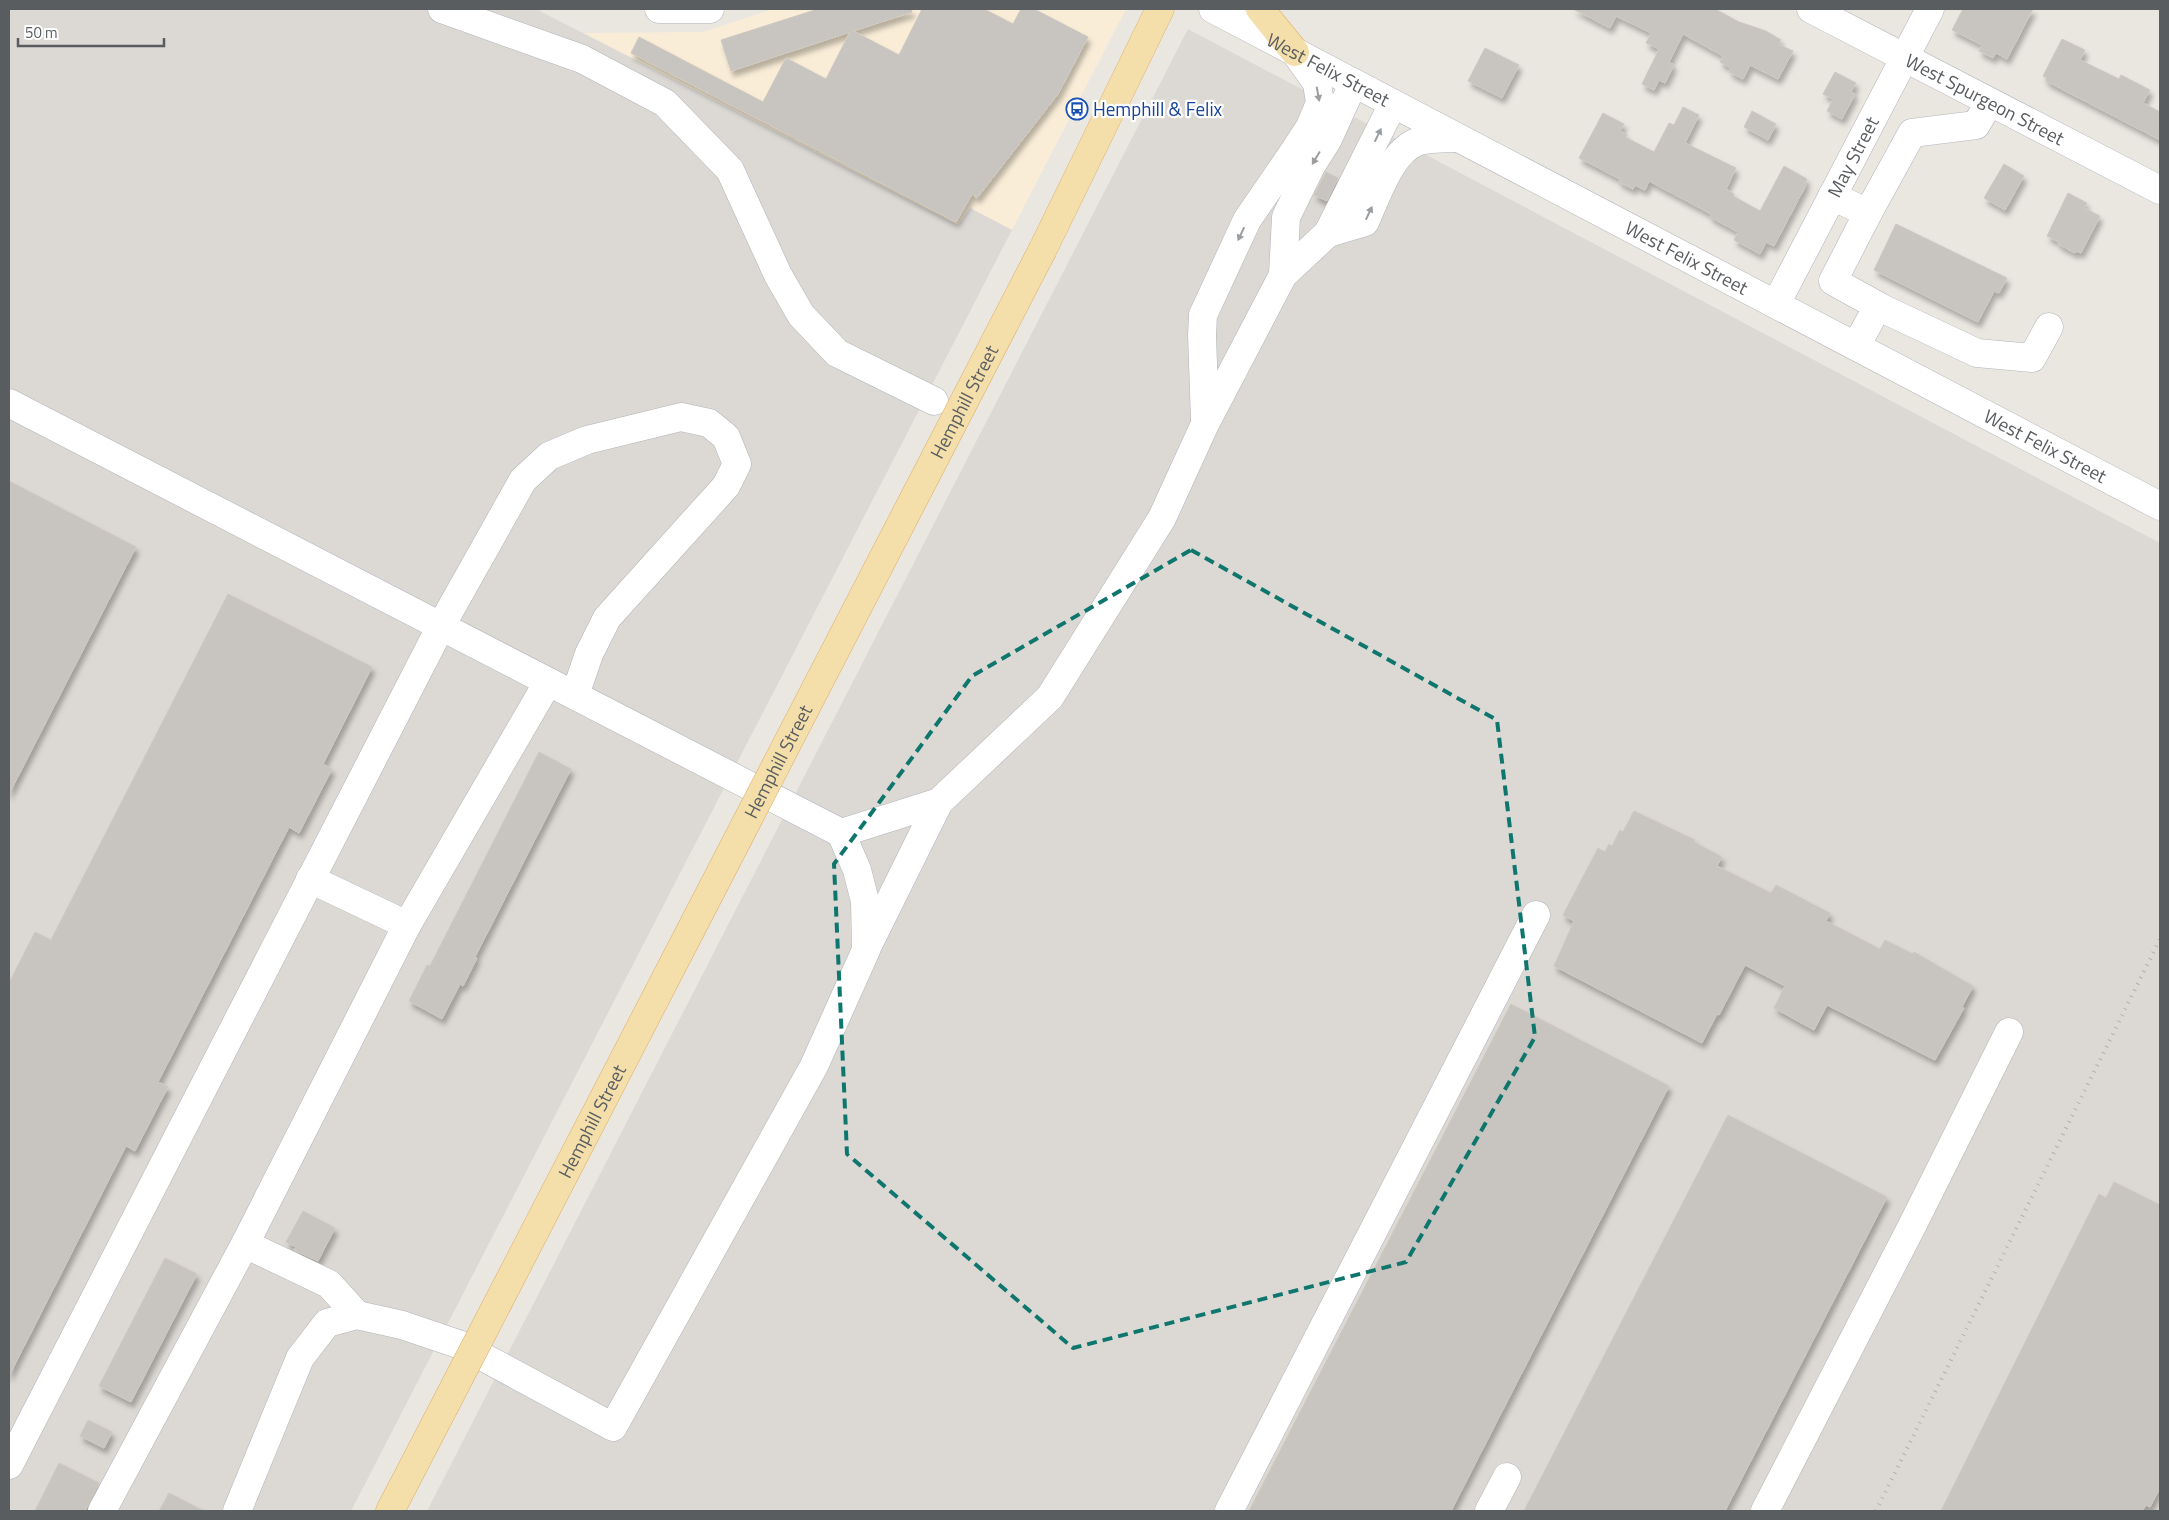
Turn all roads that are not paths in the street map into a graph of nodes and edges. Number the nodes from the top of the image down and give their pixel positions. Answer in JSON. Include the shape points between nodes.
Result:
{"nodes":[{"id":1,"x":442,"y":9,"type":"edge"},
{"id":2,"x":659,"y":9,"type":"edge"},
{"id":3,"x":710,"y":9,"type":"edge"},
{"id":4,"x":1160,"y":9,"type":"edge"},
{"id":5,"x":1213,"y":9,"type":"edge"},
{"id":6,"x":1260,"y":9,"type":"edge"},
{"id":7,"x":1811,"y":9,"type":"edge"},
{"id":8,"x":1930,"y":9,"type":"edge"},
{"id":9,"x":1295,"y":52,"type":"junction"},
{"id":10,"x":1905,"y":57,"type":"junction"},
{"id":11,"x":1353,"y":84,"type":"junction"},
{"id":12,"x":1989,"y":103,"type":"junction"},
{"id":13,"x":1393,"y":104,"type":"junction"},
{"id":14,"x":1458,"y":138,"type":"junction"},
{"id":15,"x":2160,"y":190,"type":"edge"},
{"id":16,"x":1832,"y":196,"type":"junction"},
{"id":17,"x":1868,"y":213,"type":"junction"},
{"id":18,"x":1328,"y":233,"type":"junction"},
{"id":19,"x":1283,"y":275,"type":"junction"},
{"id":20,"x":1776,"y":304,"type":"junction"},
{"id":21,"x":1875,"y":305,"type":"junction"},
{"id":22,"x":2049,"y":327,"type":"dead end"},
{"id":23,"x":1856,"y":346,"type":"junction"},
{"id":24,"x":934,"y":401,"type":"dead end"},
{"id":25,"x":9,"y":403,"type":"edge"},
{"id":26,"x":1205,"y":424,"type":"junction"},
{"id":27,"x":2151,"y":501,"type":"edge"},
{"id":28,"x":441,"y":626,"type":"junction"},
{"id":29,"x":548,"y":682,"type":"junction"},
{"id":30,"x":575,"y":696,"type":"junction"},
{"id":31,"x":939,"y":802,"type":"junction"},
{"id":32,"x":841,"y":833,"type":"junction"},
{"id":33,"x":310,"y":879,"type":"junction"},
{"id":34,"x":1536,"y":915,"type":"dead end"},
{"id":35,"x":407,"y":924,"type":"junction"},
{"id":36,"x":866,"y":950,"type":"junction"},
{"id":37,"x":2009,"y":1032,"type":"dead end"},
{"id":38,"x":245,"y":1244,"type":"junction"},
{"id":39,"x":357,"y":1314,"type":"junction"},
{"id":40,"x":9,"y":1465,"type":"edge"},
{"id":41,"x":1507,"y":1477,"type":"dead end"},
{"id":42,"x":102,"y":1511,"type":"edge"},
{"id":43,"x":237,"y":1511,"type":"edge"},
{"id":44,"x":390,"y":1511,"type":"edge"},
{"id":45,"x":1229,"y":1511,"type":"edge"},
{"id":46,"x":1490,"y":1511,"type":"edge"},
{"id":47,"x":1765,"y":1511,"type":"edge"}],
"edges":[{"from":1,"to":24,"type":"street","via":[[582,59],[665,103],[730,170],[778,274],[801,315],[838,353]]},
{"from":2,"to":3,"type":"street"},
{"from":4,"to":44,"type":"main road","name":"Hemphill Street","bridge":true,"via":[[1043,249]]},
{"from":5,"to":9,"type":"street","name":"West Felix Street"},
{"from":6,"to":9,"type":"main road"},
{"from":7,"to":10,"type":"street","name":"West Spurgeon Street"},
{"from":8,"to":10,"type":"street","name":"May Street"},
{"from":9,"to":11,"type":"street","name":"West Felix Street"},
{"from":9,"to":26,"type":"street","one_way":true,"via":[[1317,83],[1320,103],[1310,127],[1247,220],[1203,315]]},
{"from":10,"to":12,"type":"street","name":"West Spurgeon Street"},
{"from":10,"to":16,"type":"street","name":"May Street"},
{"from":11,"to":13,"type":"street","name":"West Felix Street"},
{"from":11,"to":19,"type":"street","one_way":true,"via":[[1286,217]]},
{"from":12,"to":15,"type":"street","name":"West Spurgeon Street"},
{"from":12,"to":17,"type":"street","via":[[1976,125],[1912,133]]},
{"from":13,"to":14,"type":"street","name":"West Felix Street"},
{"from":18,"to":13,"type":"street","one_way":true},
{"from":18,"to":14,"type":"street","one_way":true,"via":[[1364,222],[1395,160],[1406,149],[1419,141]]},
{"from":14,"to":20,"type":"street","name":"West Felix Street"},
{"from":16,"to":17,"type":"street"},
{"from":16,"to":20,"type":"street","name":"May Street"},
{"from":17,"to":21,"type":"street","via":[[1833,281]]},
{"from":18,"to":19,"type":"street"},
{"from":19,"to":26,"type":"street"},
{"from":20,"to":23,"type":"street","name":"West Felix Street"},
{"from":21,"to":22,"type":"street","via":[[1977,353],[2032,358]]},
{"from":21,"to":23,"type":"street","via":[[1878,306]]},
{"from":23,"to":27,"type":"street","name":"West Felix Street"},
{"from":25,"to":28,"type":"street"},
{"from":26,"to":31,"type":"street","via":[[1162,518],[1050,697]]},
{"from":28,"to":29,"type":"street"},
{"from":28,"to":30,"type":"street","via":[[523,480],[549,456],[587,440],[681,417],[710,423],[726,437],[737,464],[726,486],[607,618],[589,654]]},
{"from":28,"to":33,"type":"street"},
{"from":29,"to":30,"type":"street"},
{"from":29,"to":35,"type":"street"},
{"from":30,"to":32,"type":"street"},
{"from":31,"to":32,"type":"street"},
{"from":31,"to":36,"type":"street"},
{"from":32,"to":36,"type":"street","via":[[865,901]]},
{"from":33,"to":35,"type":"street"},
{"from":33,"to":40,"type":"street"},
{"from":34,"to":45,"type":"street"},
{"from":35,"to":38,"type":"street"},
{"from":36,"to":39,"type":"street","via":[[814,1066],[613,1427],[461,1345]]},
{"from":37,"to":47,"type":"street"},
{"from":38,"to":39,"type":"street","via":[[329,1284]]},
{"from":38,"to":42,"type":"street"},
{"from":39,"to":43,"type":"street","via":[[327,1323],[300,1358]]},
{"from":41,"to":46,"type":"street"}]}
